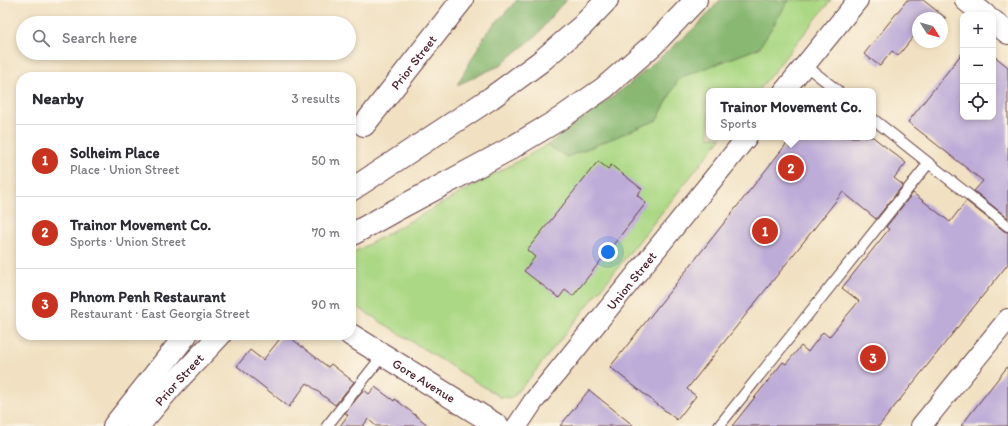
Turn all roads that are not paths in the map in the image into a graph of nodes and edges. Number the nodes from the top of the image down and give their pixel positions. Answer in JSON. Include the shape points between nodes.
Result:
{"nodes":[{"id":1,"x":462,"y":0,"type":"edge"},
{"id":2,"x":607,"y":0,"type":"edge"},
{"id":3,"x":696,"y":0,"type":"edge"},
{"id":4,"x":858,"y":0,"type":"edge"},
{"id":5,"x":966,"y":0,"type":"edge"},
{"id":6,"x":981,"y":12,"type":"edge"},
{"id":7,"x":996,"y":24,"type":"edge"},
{"id":8,"x":1008,"y":33,"type":"edge"},
{"id":9,"x":804,"y":65,"type":"junction"},
{"id":10,"x":786,"y":88,"type":"edge"},
{"id":11,"x":834,"y":88,"type":"edge"},
{"id":12,"x":876,"y":121,"type":"edge"},
{"id":13,"x":364,"y":125,"type":"dead end"},
{"id":14,"x":745,"y":140,"type":"edge"},
{"id":15,"x":928,"y":164,"type":"junction"},
{"id":16,"x":356,"y":187,"type":"edge"},
{"id":17,"x":1008,"y":226,"type":"edge"},
{"id":18,"x":356,"y":232,"type":"edge"},
{"id":19,"x":1008,"y":319,"type":"edge"},
{"id":20,"x":356,"y":338,"type":"edge"},
{"id":21,"x":182,"y":340,"type":"edge"},
{"id":22,"x":215,"y":340,"type":"edge"},
{"id":23,"x":383,"y":354,"type":"junction"},
{"id":24,"x":114,"y":426,"type":"edge"},
{"id":25,"x":138,"y":426,"type":"edge"},
{"id":26,"x":327,"y":426,"type":"edge"},
{"id":27,"x":498,"y":426,"type":"edge"},
{"id":28,"x":517,"y":426,"type":"edge"},
{"id":29,"x":719,"y":426,"type":"edge"},
{"id":30,"x":921,"y":426,"type":"edge"}],
"edges":[{"from":1,"to":13,"type":"main road","name":"Prior Street"},
{"from":2,"to":16,"type":"main road","via":[[582,26],[540,62],[491,98]]},
{"from":3,"to":18,"type":"main road","via":[[654,44],[604,88],[558,120],[506,152]]},
{"from":4,"to":9,"type":"street"},
{"from":5,"to":6,"type":"main road"},
{"from":7,"to":8,"type":"main road"},
{"from":9,"to":10,"type":"street"},
{"from":9,"to":11,"type":"lane"},
{"from":12,"to":15,"type":"lane"},
{"from":14,"to":28,"type":"street","name":"Union Street","via":[[533,402]]},
{"from":15,"to":17,"type":"lane"},
{"from":15,"to":29,"type":"lane"},
{"from":19,"to":30,"type":"street"},
{"from":20,"to":23,"type":"main road","name":"Gore Avenue"},
{"from":21,"to":24,"type":"main road","name":"Prior Street"},
{"from":22,"to":25,"type":"main road","name":"Prior Street"},
{"from":23,"to":26,"type":"lane"},
{"from":23,"to":27,"type":"main road","name":"Gore Avenue"}]}
